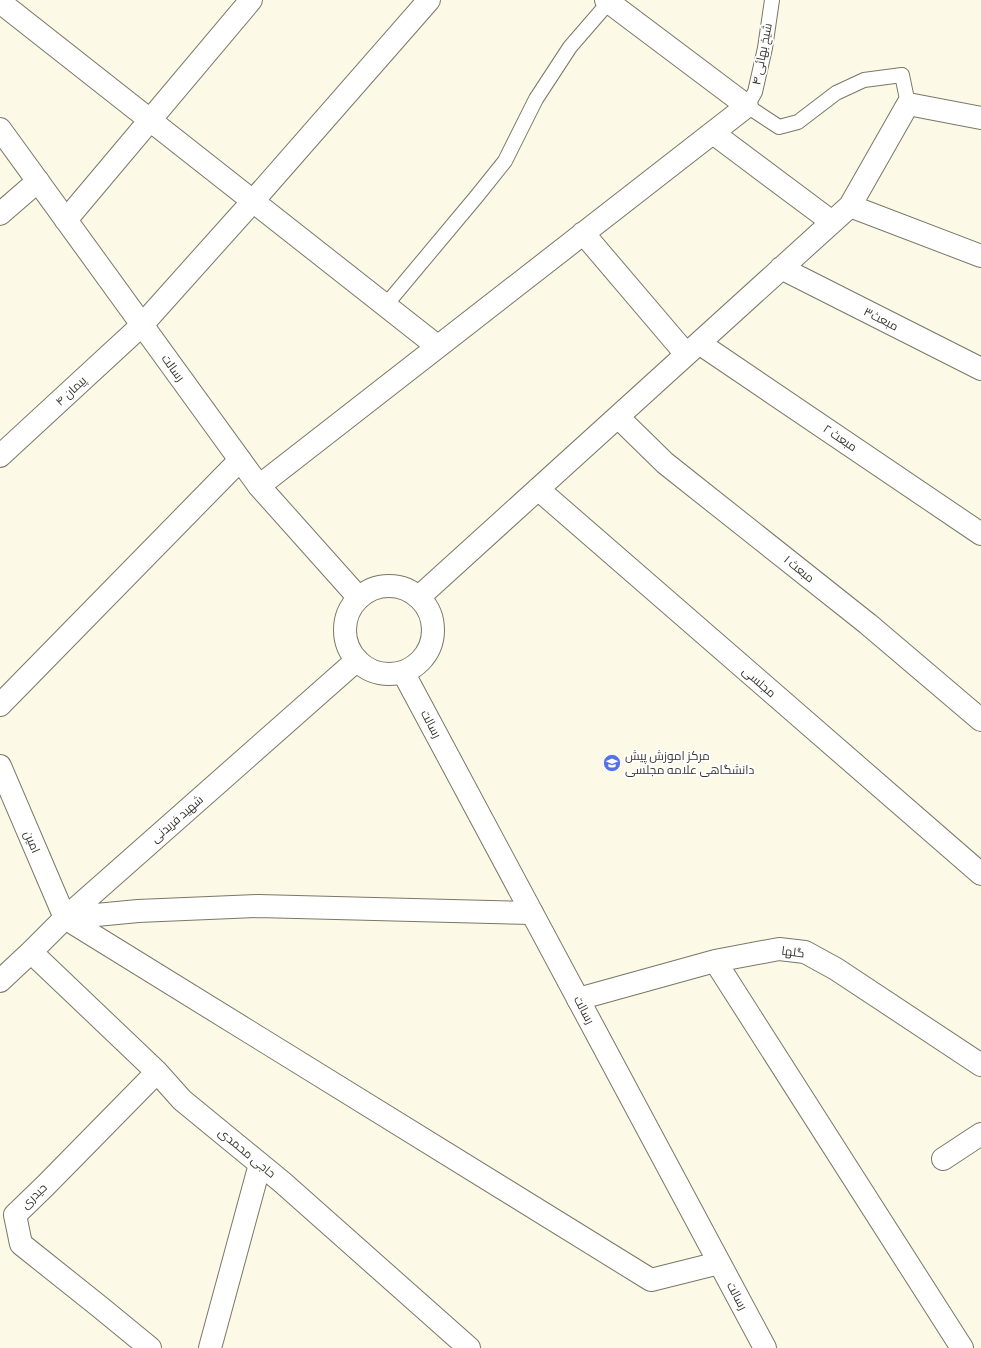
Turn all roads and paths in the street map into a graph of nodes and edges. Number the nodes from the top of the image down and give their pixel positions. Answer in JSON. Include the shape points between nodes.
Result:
{"nodes":[{"id":1,"x":251,"y":0,"type":"edge"},
{"id":2,"x":429,"y":0,"type":"edge"},
{"id":3,"x":772,"y":0,"type":"edge"},
{"id":4,"x":607,"y":1,"type":"edge"},
{"id":5,"x":0,"y":2,"type":"edge"},
{"id":6,"x":908,"y":104,"type":"junction"},
{"id":7,"x":747,"y":106,"type":"junction"},
{"id":8,"x":981,"y":118,"type":"edge"},
{"id":9,"x":150,"y":120,"type":"junction"},
{"id":10,"x":0,"y":129,"type":"edge"},
{"id":11,"x":713,"y":133,"type":"junction"},
{"id":12,"x":38,"y":181,"type":"junction"},
{"id":13,"x":253,"y":201,"type":"junction"},
{"id":14,"x":850,"y":206,"type":"junction"},
{"id":15,"x":0,"y":214,"type":"edge"},
{"id":16,"x":66,"y":220,"type":"junction"},
{"id":17,"x":832,"y":222,"type":"junction"},
{"id":18,"x":583,"y":233,"type":"junction"},
{"id":19,"x":981,"y":256,"type":"edge"},
{"id":20,"x":781,"y":268,"type":"junction"},
{"id":21,"x":385,"y":306,"type":"junction"},
{"id":22,"x":142,"y":325,"type":"junction"},
{"id":23,"x":438,"y":346,"type":"junction"},
{"id":24,"x":693,"y":349,"type":"junction"},
{"id":25,"x":981,"y":369,"type":"edge"},
{"id":26,"x":618,"y":417,"type":"junction"},
{"id":27,"x":0,"y":456,"type":"edge"},
{"id":28,"x":240,"y":460,"type":"junction"},
{"id":29,"x":259,"y":486,"type":"junction"},
{"id":30,"x":538,"y":489,"type":"junction"},
{"id":31,"x":981,"y":534,"type":"edge"},
{"id":32,"x":419,"y":597,"type":"junction"},
{"id":33,"x":359,"y":598,"type":"junction"},
{"id":34,"x":357,"y":660,"type":"junction"},
{"id":35,"x":403,"y":672,"type":"junction"},
{"id":36,"x":0,"y":705,"type":"edge"},
{"id":37,"x":981,"y":720,"type":"edge"},
{"id":38,"x":0,"y":766,"type":"edge"},
{"id":39,"x":981,"y":874,"type":"edge"},
{"id":40,"x":532,"y":913,"type":"junction"},
{"id":41,"x":65,"y":918,"type":"junction"},
{"id":42,"x":31,"y":952,"type":"junction"},
{"id":43,"x":714,"y":961,"type":"junction"},
{"id":44,"x":0,"y":981,"type":"edge"},
{"id":45,"x":578,"y":999,"type":"junction"},
{"id":46,"x":981,"y":1065,"type":"edge"},
{"id":47,"x":157,"y":1072,"type":"junction"},
{"id":48,"x":981,"y":1134,"type":"edge"},
{"id":49,"x":944,"y":1159,"type":"dead end"},
{"id":50,"x":260,"y":1164,"type":"junction"},
{"id":51,"x":720,"y":1263,"type":"junction"},
{"id":52,"x":150,"y":1348,"type":"edge"},
{"id":53,"x":210,"y":1348,"type":"edge"},
{"id":54,"x":469,"y":1348,"type":"edge"},
{"id":55,"x":765,"y":1348,"type":"edge"},
{"id":56,"x":962,"y":1348,"type":"edge"}],
"edges":[{"from":1,"to":9,"type":"street"},
{"from":2,"to":13,"type":"street","name":"پیمان ۴"},
{"from":3,"to":7,"type":"lane","name":"شیخ بهائی ۴","via":[[755,92]]},
{"from":4,"to":7,"type":"street"},
{"from":4,"to":21,"type":"lane","via":[[570,47],[536,99],[505,160]]},
{"from":5,"to":9,"type":"street"},
{"from":6,"to":7,"type":"lane","via":[[902,75],[864,80],[836,93],[798,122],[779,127]]},
{"from":6,"to":8,"type":"street"},
{"from":6,"to":14,"type":"street"},
{"from":7,"to":11,"type":"street"},
{"from":9,"to":13,"type":"street"},
{"from":9,"to":16,"type":"street"},
{"from":10,"to":12,"type":"street","name":"رسالت"},
{"from":11,"to":17,"type":"street"},
{"from":11,"to":18,"type":"street"},
{"from":12,"to":15,"type":"street"},
{"from":12,"to":16,"type":"street","name":"رسالت"},
{"from":13,"to":21,"type":"street"},
{"from":13,"to":22,"type":"street","name":"پیمان ۴"},
{"from":14,"to":17,"type":"street"},
{"from":14,"to":19,"type":"street"},
{"from":16,"to":22,"type":"street","name":"رسالت"},
{"from":17,"to":20,"type":"street"},
{"from":18,"to":23,"type":"street"},
{"from":18,"to":24,"type":"street","name":"مبعث ۲"},
{"from":20,"to":24,"type":"street"},
{"from":20,"to":25,"type":"street","name":"مبعث۳"},
{"from":21,"to":23,"type":"street"},
{"from":22,"to":27,"type":"street","name":"پیمان ۴"},
{"from":22,"to":28,"type":"street","name":"رسالت"},
{"from":23,"to":29,"type":"street"},
{"from":24,"to":26,"type":"street"},
{"from":24,"to":31,"type":"street","name":"مبعث ۲"},
{"from":26,"to":30,"type":"street"},
{"from":26,"to":37,"type":"street","name":"مبعث ۱","via":[[665,463],[868,624]]},
{"from":28,"to":29,"type":"street","name":"رسالت"},
{"from":28,"to":36,"type":"street"},
{"from":29,"to":33,"type":"street","name":"رسالت"},
{"from":30,"to":32,"type":"street"},
{"from":30,"to":39,"type":"street","name":"مجلسی"},
{"from":32,"to":33,"type":"street","via":[[395,586],[382,586],[370,590]]},
{"from":32,"to":35,"type":"street","via":[[428,609],[433,624],[432,639],[427,653],[416,665]]},
{"from":33,"to":34,"type":"street","via":[[350,609],[346,622],[346,636]]},
{"from":34,"to":35,"type":"street","via":[[378,673]]},
{"from":34,"to":41,"type":"street","name":"شهید فریدنی"},
{"from":35,"to":40,"type":"street","name":"رسالت"},
{"from":38,"to":41,"type":"street","name":"امین"},
{"from":40,"to":41,"type":"street","via":[[258,906],[138,911]]},
{"from":40,"to":45,"type":"street","name":"رسالت"},
{"from":41,"to":42,"type":"street","name":"شهید فریدنی"},
{"from":41,"to":51,"type":"street","via":[[651,1280]]},
{"from":42,"to":44,"type":"street","name":"شهید فریدنی"},
{"from":42,"to":47,"type":"street","name":"حاجی محمدی"},
{"from":43,"to":45,"type":"street","name":"گلها"},
{"from":43,"to":46,"type":"street","name":"گلها","via":[[779,950],[805,952],[836,968]]},
{"from":43,"to":56,"type":"street"},
{"from":45,"to":51,"type":"street","name":"رسالت"},
{"from":47,"to":50,"type":"street","name":"حاجی محمدی","via":[[182,1100]]},
{"from":47,"to":52,"type":"street","name":"حیدری","via":[[15,1215],[21,1244]]},
{"from":48,"to":49,"type":"street"},
{"from":50,"to":53,"type":"street"},
{"from":50,"to":54,"type":"street","name":"حاجی محمدی"},
{"from":51,"to":55,"type":"street","name":"رسالت"}]}
